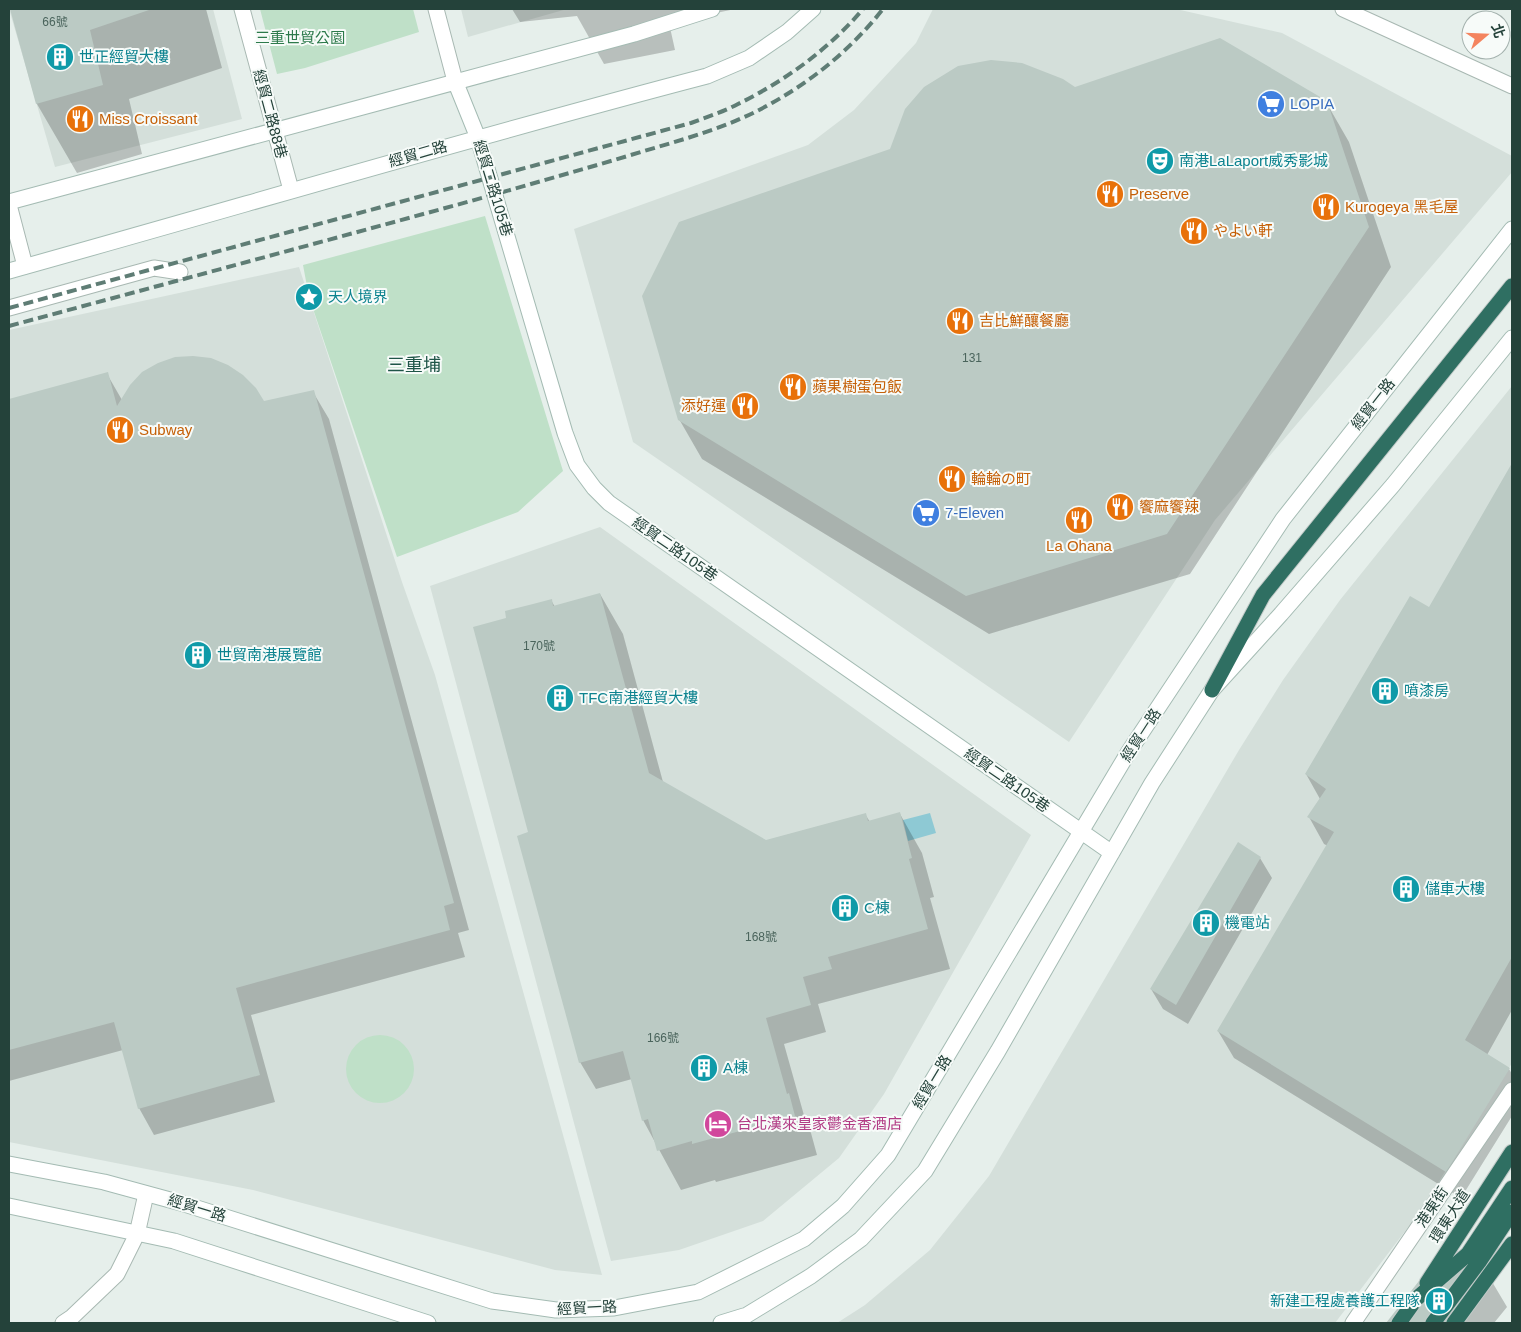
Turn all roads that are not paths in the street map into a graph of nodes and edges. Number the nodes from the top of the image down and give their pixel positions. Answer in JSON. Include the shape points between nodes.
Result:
{"nodes":[{"id":1,"x":242,"y":9,"type":"edge"},
{"id":2,"x":436,"y":9,"type":"edge"},
{"id":3,"x":712,"y":9,"type":"edge"},
{"id":4,"x":813,"y":9,"type":"edge"},
{"id":5,"x":1343,"y":9,"type":"edge"},
{"id":6,"x":455,"y":82,"type":"junction"},
{"id":7,"x":1512,"y":86,"type":"edge"},
{"id":8,"x":275,"y":131,"type":"junction"},
{"id":9,"x":478,"y":138,"type":"junction"},
{"id":10,"x":291,"y":190,"type":"junction"},
{"id":11,"x":9,"y":203,"type":"edge"},
{"id":12,"x":1512,"y":229,"type":"edge"},
{"id":13,"x":25,"y":266,"type":"junction"},
{"id":14,"x":9,"y":271,"type":"edge"},
{"id":15,"x":180,"y":272,"type":"dead end"},
{"id":16,"x":1510,"y":289,"type":"edge"},
{"id":17,"x":9,"y":308,"type":"edge"},
{"id":18,"x":1512,"y":338,"type":"edge"},
{"id":19,"x":1212,"y":690,"type":"junction"},
{"id":20,"x":1082,"y":832,"type":"junction"},
{"id":21,"x":1112,"y":853,"type":"junction"},
{"id":22,"x":1512,"y":1090,"type":"edge"},
{"id":23,"x":1512,"y":1152,"type":"edge"},
{"id":24,"x":9,"y":1164,"type":"edge"},
{"id":25,"x":1512,"y":1188,"type":"edge"},
{"id":26,"x":146,"y":1194,"type":"junction"},
{"id":27,"x":9,"y":1206,"type":"edge"},
{"id":28,"x":1512,"y":1212,"type":"edge"},
{"id":29,"x":136,"y":1234,"type":"junction"},
{"id":30,"x":1512,"y":1244,"type":"edge"},
{"id":31,"x":1416,"y":1299,"type":"junction"},
{"id":32,"x":63,"y":1323,"type":"edge"},
{"id":33,"x":428,"y":1323,"type":"edge"},
{"id":34,"x":721,"y":1323,"type":"edge"},
{"id":35,"x":1353,"y":1323,"type":"edge"},
{"id":36,"x":1399,"y":1323,"type":"edge"},
{"id":37,"x":1432,"y":1323,"type":"edge"},
{"id":38,"x":1454,"y":1323,"type":"edge"}],
"edges":[{"from":1,"to":8,"type":"street","name":"經貿二路88巷"},
{"from":2,"to":6,"type":"street","name":"經貿二路105巷"},
{"from":3,"to":6,"type":"street","via":[[634,34]]},
{"from":4,"to":9,"type":"street","name":"經貿二路","via":[[788,32],[749,58],[707,76]]},
{"from":5,"to":7,"type":"street"},
{"from":6,"to":8,"type":"street"},
{"from":6,"to":9,"type":"street","name":"經貿二路105巷"},
{"from":8,"to":10,"type":"street","name":"經貿二路88巷"},
{"from":8,"to":11,"type":"street"},
{"from":9,"to":10,"type":"street","name":"經貿二路"},
{"from":9,"to":20,"type":"street","name":"經貿二路105巷","via":[[565,433],[577,465],[594,488],[609,503]]},
{"from":10,"to":13,"type":"street","name":"經貿二路"},
{"from":11,"to":13,"type":"street"},
{"from":12,"to":20,"type":"street","name":"經貿一路","via":[[1283,519],[1128,754]]},
{"from":13,"to":14,"type":"street","name":"經貿二路"},
{"from":15,"to":17,"type":"street","via":[[154,268]]},
{"from":16,"to":19,"type":"highway","via":[[1263,595]]},
{"from":18,"to":19,"type":"street","via":[[1393,486]]},
{"from":19,"to":21,"type":"street","via":[[1152,783]]},
{"from":20,"to":21,"type":"street","name":"經貿二路105巷"},
{"from":20,"to":26,"type":"street","name":"經貿一路","via":[[888,1155],[843,1206],[804,1239],[698,1292],[614,1308],[556,1310],[492,1301]]},
{"from":21,"to":34,"type":"street","via":[[925,1171],[861,1239],[812,1276],[747,1315]]},
{"from":22,"to":35,"type":"street","name":"港東街"},
{"from":23,"to":31,"type":"highway","name":"環東大道"},
{"from":24,"to":26,"type":"street","name":"經貿一路","via":[[104,1182]]},
{"from":25,"to":31,"type":"highway","via":[[1468,1254]]},
{"from":26,"to":29,"type":"street"},
{"from":27,"to":29,"type":"street"},
{"from":28,"to":37,"type":"highway"},
{"from":29,"to":32,"type":"street","via":[[116,1274]]},
{"from":29,"to":33,"type":"street","via":[[174,1241]]},
{"from":30,"to":38,"type":"highway"},
{"from":31,"to":36,"type":"highway"}]}
